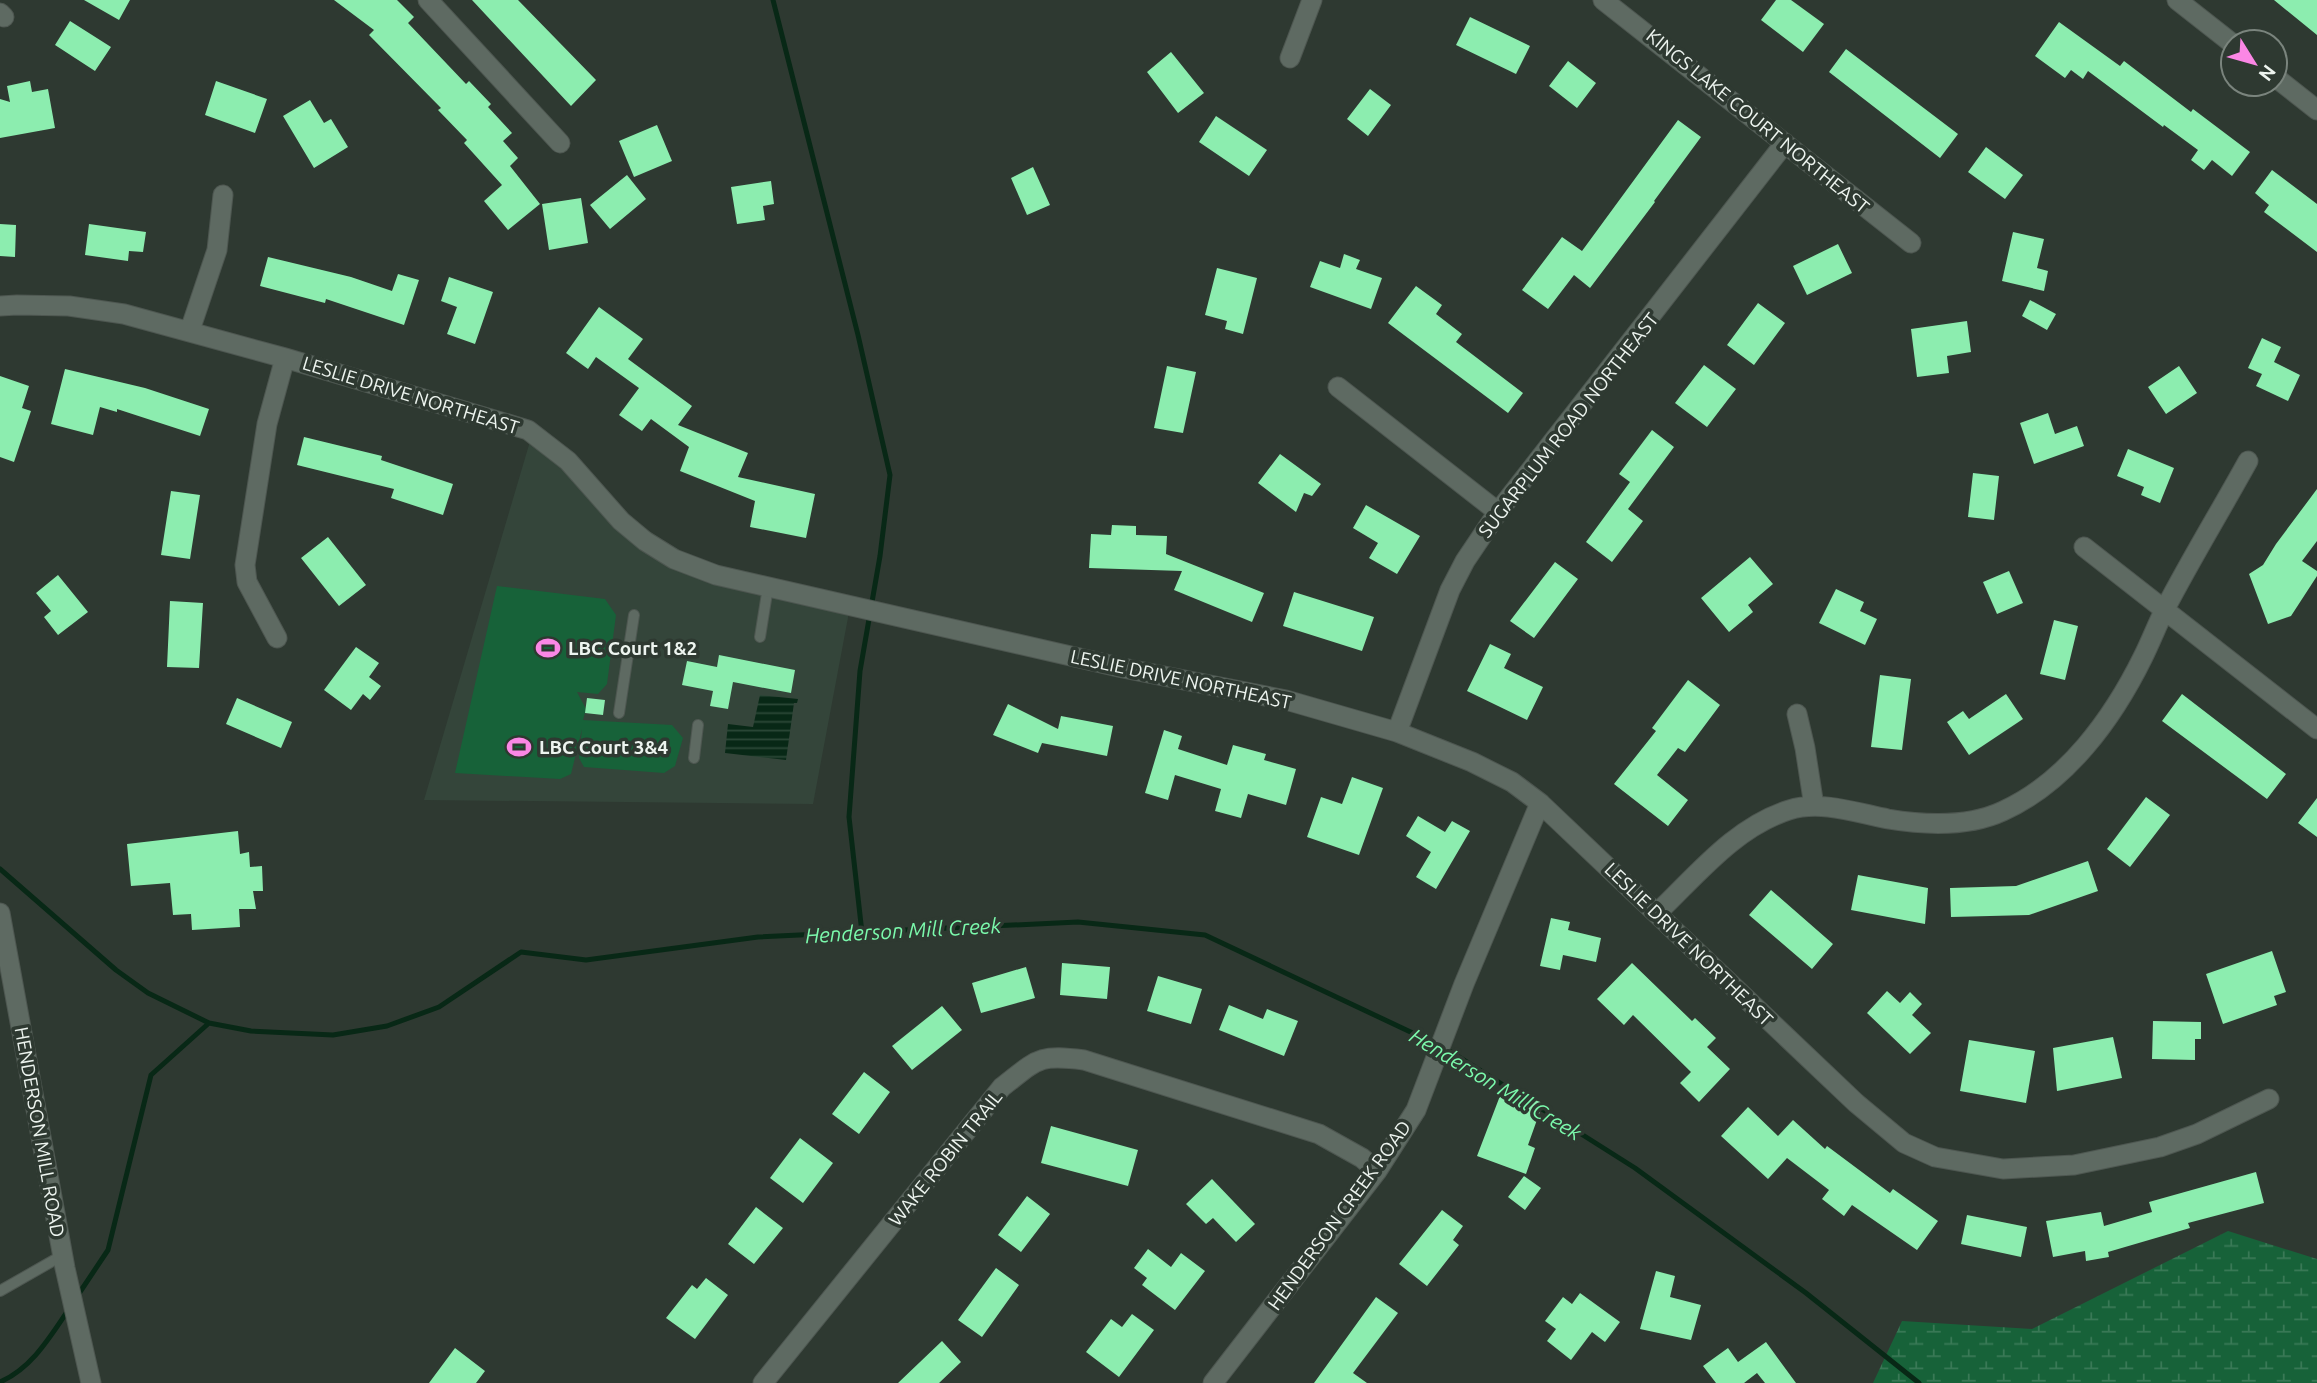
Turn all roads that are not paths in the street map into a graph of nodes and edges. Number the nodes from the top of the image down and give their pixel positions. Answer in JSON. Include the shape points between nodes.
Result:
{"nodes":[{"id":1,"x":428,"y":0,"type":"edge"},
{"id":2,"x":1312,"y":0,"type":"edge"},
{"id":3,"x":1603,"y":0,"type":"edge"},
{"id":4,"x":2177,"y":0,"type":"edge"},
{"id":5,"x":2219,"y":33,"type":"edge"},
{"id":6,"x":1290,"y":58,"type":"dead end"},
{"id":7,"x":2289,"y":88,"type":"edge"},
{"id":8,"x":2317,"y":110,"type":"edge"},
{"id":9,"x":560,"y":144,"type":"dead end"},
{"id":10,"x":1785,"y":144,"type":"junction"},
{"id":11,"x":223,"y":195,"type":"dead end"},
{"id":12,"x":1911,"y":243,"type":"dead end"},
{"id":13,"x":0,"y":306,"type":"edge"},
{"id":14,"x":190,"y":330,"type":"junction"},
{"id":15,"x":285,"y":358,"type":"junction"},
{"id":16,"x":1338,"y":387,"type":"dead end"},
{"id":17,"x":2248,"y":461,"type":"dead end"},
{"id":18,"x":1498,"y":512,"type":"junction"},
{"id":19,"x":2084,"y":547,"type":"dead end"},
{"id":20,"x":768,"y":587,"type":"junction"},
{"id":21,"x":2165,"y":609,"type":"junction"},
{"id":22,"x":634,"y":615,"type":"dead end"},
{"id":23,"x":760,"y":637,"type":"dead end"},
{"id":24,"x":277,"y":638,"type":"dead end"},
{"id":25,"x":619,"y":713,"type":"dead end"},
{"id":26,"x":1797,"y":714,"type":"dead end"},
{"id":27,"x":698,"y":725,"type":"dead end"},
{"id":28,"x":2317,"y":729,"type":"edge"},
{"id":29,"x":1396,"y":732,"type":"junction"},
{"id":30,"x":694,"y":758,"type":"dead end"},
{"id":31,"x":1540,"y":803,"type":"junction"},
{"id":32,"x":1814,"y":806,"type":"junction"},
{"id":33,"x":0,"y":913,"type":"edge"},
{"id":34,"x":1657,"y":913,"type":"junction"},
{"id":35,"x":2269,"y":1098,"type":"dead end"},
{"id":36,"x":1377,"y":1171,"type":"junction"},
{"id":37,"x":64,"y":1261,"type":"junction"},
{"id":38,"x":0,"y":1291,"type":"edge"},
{"id":39,"x":91,"y":1383,"type":"edge"},
{"id":40,"x":763,"y":1383,"type":"edge"},
{"id":41,"x":1213,"y":1383,"type":"edge"}],
"edges":[{"from":1,"to":9,"type":"street"},
{"from":2,"to":6,"type":"street"},
{"from":3,"to":10,"type":"street","name":"KINGS LAKE COURT NORTHEAST"},
{"from":4,"to":5,"type":"street"},
{"from":7,"to":8,"type":"street"},
{"from":10,"to":12,"type":"street","name":"KINGS LAKE COURT NORTHEAST"},
{"from":10,"to":18,"type":"street","name":"SUGARPLUM ROAD NORTHEAST"},
{"from":11,"to":14,"type":"street","via":[[216,250]]},
{"from":13,"to":14,"type":"street","name":"LESLIE DRIVE NORTHEAST","via":[[69,306]]},
{"from":14,"to":15,"type":"street","name":"LESLIE DRIVE NORTHEAST"},
{"from":15,"to":20,"type":"street","name":"LESLIE DRIVE NORTHEAST","via":[[528,430],[569,461],[621,521],[645,541],[674,559],[716,575]]},
{"from":15,"to":24,"type":"street","via":[[267,424],[245,565],[247,582]]},
{"from":16,"to":18,"type":"street"},
{"from":17,"to":21,"type":"street"},
{"from":18,"to":29,"type":"street","name":"SUGARPLUM ROAD NORTHEAST","via":[[1450,590]]},
{"from":19,"to":21,"type":"street"},
{"from":20,"to":23,"type":"lane"},
{"from":20,"to":29,"type":"street","name":"LESLIE DRIVE NORTHEAST","via":[[1286,700]]},
{"from":21,"to":28,"type":"street"},
{"from":21,"to":32,"type":"street","via":[[2117,704],[2076,758],[2021,802],[1977,820],[1956,822],[1891,819]]},
{"from":22,"to":25,"type":"lane"},
{"from":26,"to":32,"type":"street"},
{"from":27,"to":30,"type":"lane"},
{"from":29,"to":31,"type":"street","name":"LESLIE DRIVE NORTHEAST","via":[[1472,762],[1512,782]]},
{"from":31,"to":34,"type":"street","name":"LESLIE DRIVE NORTHEAST"},
{"from":31,"to":36,"type":"street","name":"HENDERSON CREEK ROAD","via":[[1416,1110]]},
{"from":32,"to":34,"type":"street","via":[[1791,809],[1742,833]]},
{"from":33,"to":37,"type":"street","name":"HENDERSON MILL ROAD"},
{"from":34,"to":35,"type":"street","name":"LESLIE DRIVE NORTHEAST","via":[[1856,1103],[1904,1143],[1936,1157],[2003,1170],[2074,1166],[2160,1147]]},
{"from":36,"to":40,"type":"street","name":"WAKE ROBIN TRAIL","via":[[1319,1134],[1084,1060],[1055,1056],[1036,1060],[1002,1087]]},
{"from":36,"to":41,"type":"street","name":"HENDERSON CREEK ROAD"},
{"from":37,"to":38,"type":"lane"},
{"from":37,"to":39,"type":"street","name":"HENDERSON MILL ROAD"}]}
